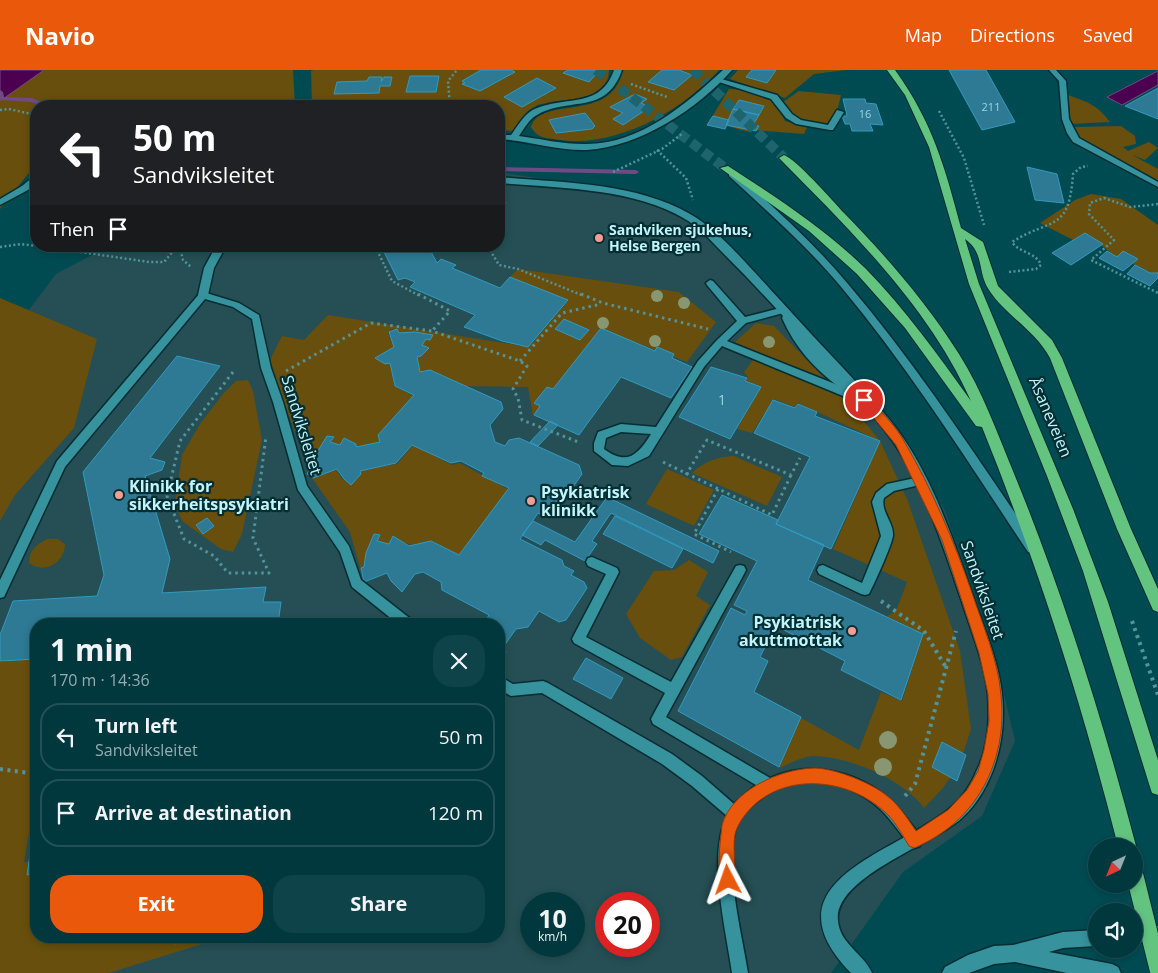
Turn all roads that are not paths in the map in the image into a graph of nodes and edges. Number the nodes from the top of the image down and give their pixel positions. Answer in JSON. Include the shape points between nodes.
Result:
{"nodes":[{"id":1,"x":618,"y":70,"type":"edge"},
{"id":2,"x":728,"y":70,"type":"edge"},
{"id":3,"x":891,"y":70,"type":"edge"},
{"id":4,"x":1052,"y":70,"type":"edge"},
{"id":5,"x":718,"y":80,"type":"junction"},
{"id":6,"x":840,"y":112,"type":"dead end"},
{"id":7,"x":505,"y":137,"type":"edge"},
{"id":8,"x":514,"y":137,"type":"junction"},
{"id":9,"x":784,"y":158,"type":"tunnel mouth"},
{"id":10,"x":725,"y":168,"type":"joint"},
{"id":11,"x":505,"y":181,"type":"edge"},
{"id":12,"x":30,"y":184,"type":"edge"},
{"id":13,"x":1158,"y":185,"type":"edge"},
{"id":14,"x":0,"y":202,"type":"edge"},
{"id":15,"x":958,"y":230,"type":"junction"},
{"id":16,"x":217,"y":252,"type":"edge"},
{"id":17,"x":710,"y":282,"type":"dead end"},
{"id":18,"x":203,"y":295,"type":"junction"},
{"id":19,"x":784,"y":310,"type":"junction"},
{"id":20,"x":743,"y":321,"type":"junction"},
{"id":21,"x":720,"y":342,"type":"junction"},
{"id":22,"x":864,"y":400,"type":"junction"},
{"id":23,"x":659,"y":431,"type":"junction"},
{"id":24,"x":996,"y":447,"type":"junction"},
{"id":25,"x":920,"y":481,"type":"junction"},
{"id":26,"x":592,"y":562,"type":"dead end"},
{"id":27,"x":1043,"y":564,"type":"junction"},
{"id":28,"x":740,"y":570,"type":"road end"},
{"id":29,"x":823,"y":570,"type":"dead end"},
{"id":30,"x":0,"y":593,"type":"edge"},
{"id":31,"x":1158,"y":605,"type":"edge"},
{"id":32,"x":400,"y":618,"type":"edge"},
{"id":33,"x":505,"y":686,"type":"edge"},
{"id":34,"x":673,"y":690,"type":"junction"},
{"id":35,"x":769,"y":786,"type":"junction"},
{"id":36,"x":1158,"y":787,"type":"edge"},
{"id":37,"x":735,"y":814,"type":"junction"},
{"id":38,"x":1125,"y":838,"type":"edge"},
{"id":39,"x":914,"y":841,"type":"junction"},
{"id":40,"x":1139,"y":893,"type":"edge"},
{"id":41,"x":1158,"y":934,"type":"edge"},
{"id":42,"x":1143,"y":935,"type":"edge"},
{"id":43,"x":1088,"y":938,"type":"edge"},
{"id":44,"x":1013,"y":954,"type":"junction"},
{"id":45,"x":1158,"y":969,"type":"edge"},
{"id":46,"x":740,"y":973,"type":"edge"},
{"id":47,"x":864,"y":973,"type":"edge"},
{"id":48,"x":951,"y":973,"type":"edge"},
{"id":49,"x":1112,"y":973,"type":"edge"}],
"edges":[{"from":1,"to":8,"type":"street","via":[[614,82],[604,93],[591,100],[544,109],[532,115]]},
{"from":2,"to":5,"type":"street"},
{"from":3,"to":15,"type":"highway","name":"Åsaneveien","via":[[926,126]]},
{"from":4,"to":13,"type":"lane","via":[[1062,81],[1064,114],[1068,130],[1076,140]]},
{"from":5,"to":6,"type":"lane","via":[[774,97],[789,116],[804,124],[830,128]]},
{"from":5,"to":8,"type":"street","via":[[642,133],[605,146],[585,147]]},
{"from":7,"to":8,"type":"street"},
{"from":9,"to":24,"type":"highway","via":[[869,245],[932,324],[955,359]]},
{"from":10,"to":24,"type":"highway","via":[[794,214],[860,271],[915,334]]},
{"from":10,"to":27,"type":"lane","via":[[818,256],[867,314],[936,407]]},
{"from":11,"to":19,"type":"street","name":"Sandviksleitet","via":[[614,193],[659,203],[687,216],[707,231]]},
{"from":12,"to":14,"type":"lane"},
{"from":15,"to":31,"type":"highway","via":[[979,244],[994,288],[1048,344],[1056,358]]},
{"from":15,"to":36,"type":"highway","name":"Åsaneveien","via":[[972,281],[1044,450],[1079,542]]},
{"from":16,"to":18,"type":"street","via":[[208,268]]},
{"from":17,"to":20,"type":"lane"},
{"from":18,"to":30,"type":"lane","via":[[61,464]]},
{"from":18,"to":32,"type":"lane","name":"Sandviksleitet","via":[[236,305],[256,317],[270,379],[302,486],[345,550],[356,583]]},
{"from":19,"to":20,"type":"lane"},
{"from":19,"to":22,"type":"street","name":"Sandviksleitet","via":[[794,337],[830,375]]},
{"from":20,"to":21,"type":"lane"},
{"from":21,"to":22,"type":"lane"},
{"from":21,"to":23,"type":"lane","via":[[701,364]]},
{"from":22,"to":25,"type":"street","name":"Sandviksleitet","via":[[900,443]]},
{"from":23,"to":23,"type":"lane","via":[[645,453],[628,462],[612,460],[600,451],[602,435],[621,428]]},
{"from":24,"to":27,"type":"highway"},
{"from":25,"to":29,"type":"lane","via":[[896,485],[880,496],[879,509],[887,527],[887,536],[865,590]]},
{"from":25,"to":39,"type":"street","name":"Sandviksleitet","via":[[947,540],[986,653],[995,694],[996,721],[984,773],[972,795],[953,816]]},
{"from":26,"to":34,"type":"lane","via":[[613,572],[578,638]]},
{"from":27,"to":38,"type":"highway"},
{"from":28,"to":34,"type":"lane"},
{"from":33,"to":37,"type":"lane","via":[[511,690],[543,687],[667,759]]},
{"from":34,"to":35,"type":"lane","via":[[658,719]]},
{"from":35,"to":37,"type":"lane","via":[[754,795]]},
{"from":35,"to":39,"type":"lane","via":[[816,775],[837,779],[876,796],[894,810]]},
{"from":37,"to":46,"type":"lane","via":[[729,826],[726,864]]},
{"from":39,"to":47,"type":"street","name":"Sandviksleitet","via":[[849,878],[832,900],[830,920],[836,943]]},
{"from":40,"to":45,"type":"highway","bridge":true},
{"from":41,"to":42,"type":"street"},
{"from":43,"to":44,"type":"street","via":[[1063,940]]},
{"from":44,"to":48,"type":"street","via":[[974,961]]},
{"from":44,"to":49,"type":"street"}]}
